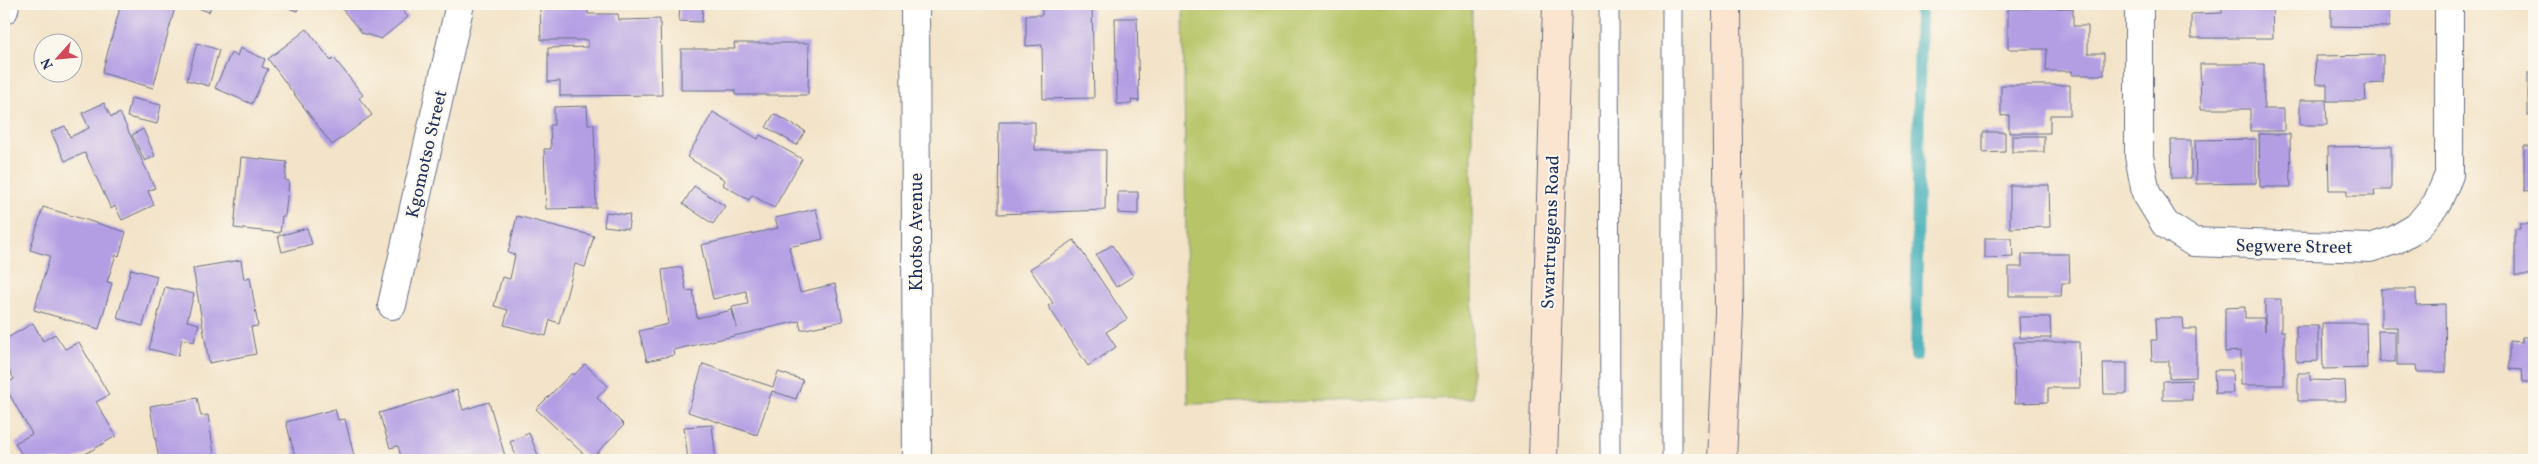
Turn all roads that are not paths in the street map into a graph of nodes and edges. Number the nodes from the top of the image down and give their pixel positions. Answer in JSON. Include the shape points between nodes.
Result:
{"nodes":[{"id":1,"x":5,"y":4,"type":"edge"},
{"id":2,"x":460,"y":4,"type":"edge"},
{"id":3,"x":916,"y":4,"type":"edge"},
{"id":4,"x":1557,"y":4,"type":"edge"},
{"id":5,"x":1609,"y":4,"type":"edge"},
{"id":6,"x":1672,"y":4,"type":"edge"},
{"id":7,"x":1727,"y":4,"type":"edge"},
{"id":8,"x":2139,"y":4,"type":"edge"},
{"id":9,"x":2449,"y":4,"type":"edge"},
{"id":10,"x":4,"y":10,"type":"edge"},
{"id":11,"x":392,"y":305,"type":"dead end"},
{"id":12,"x":917,"y":460,"type":"edge"},
{"id":13,"x":1543,"y":460,"type":"edge"},
{"id":14,"x":1610,"y":460,"type":"edge"},
{"id":15,"x":1672,"y":460,"type":"edge"},
{"id":16,"x":1722,"y":460,"type":"edge"}],
"edges":[{"from":1,"to":10,"type":"street"},
{"from":2,"to":11,"type":"street","name":"Kgomotso Street"},
{"from":3,"to":12,"type":"street","name":"Khotso Avenue"},
{"from":4,"to":13,"type":"main road","name":"Swartruggens Road"},
{"from":5,"to":14,"type":"lane"},
{"from":6,"to":15,"type":"lane"},
{"from":7,"to":16,"type":"main road","via":[[1729,312]]},
{"from":8,"to":9,"type":"street","name":"Segwere Street","via":[[2139,156],[2146,194],[2165,224],[2193,242],[2370,248],[2395,240],[2417,227],[2437,203],[2449,175]]}]}
